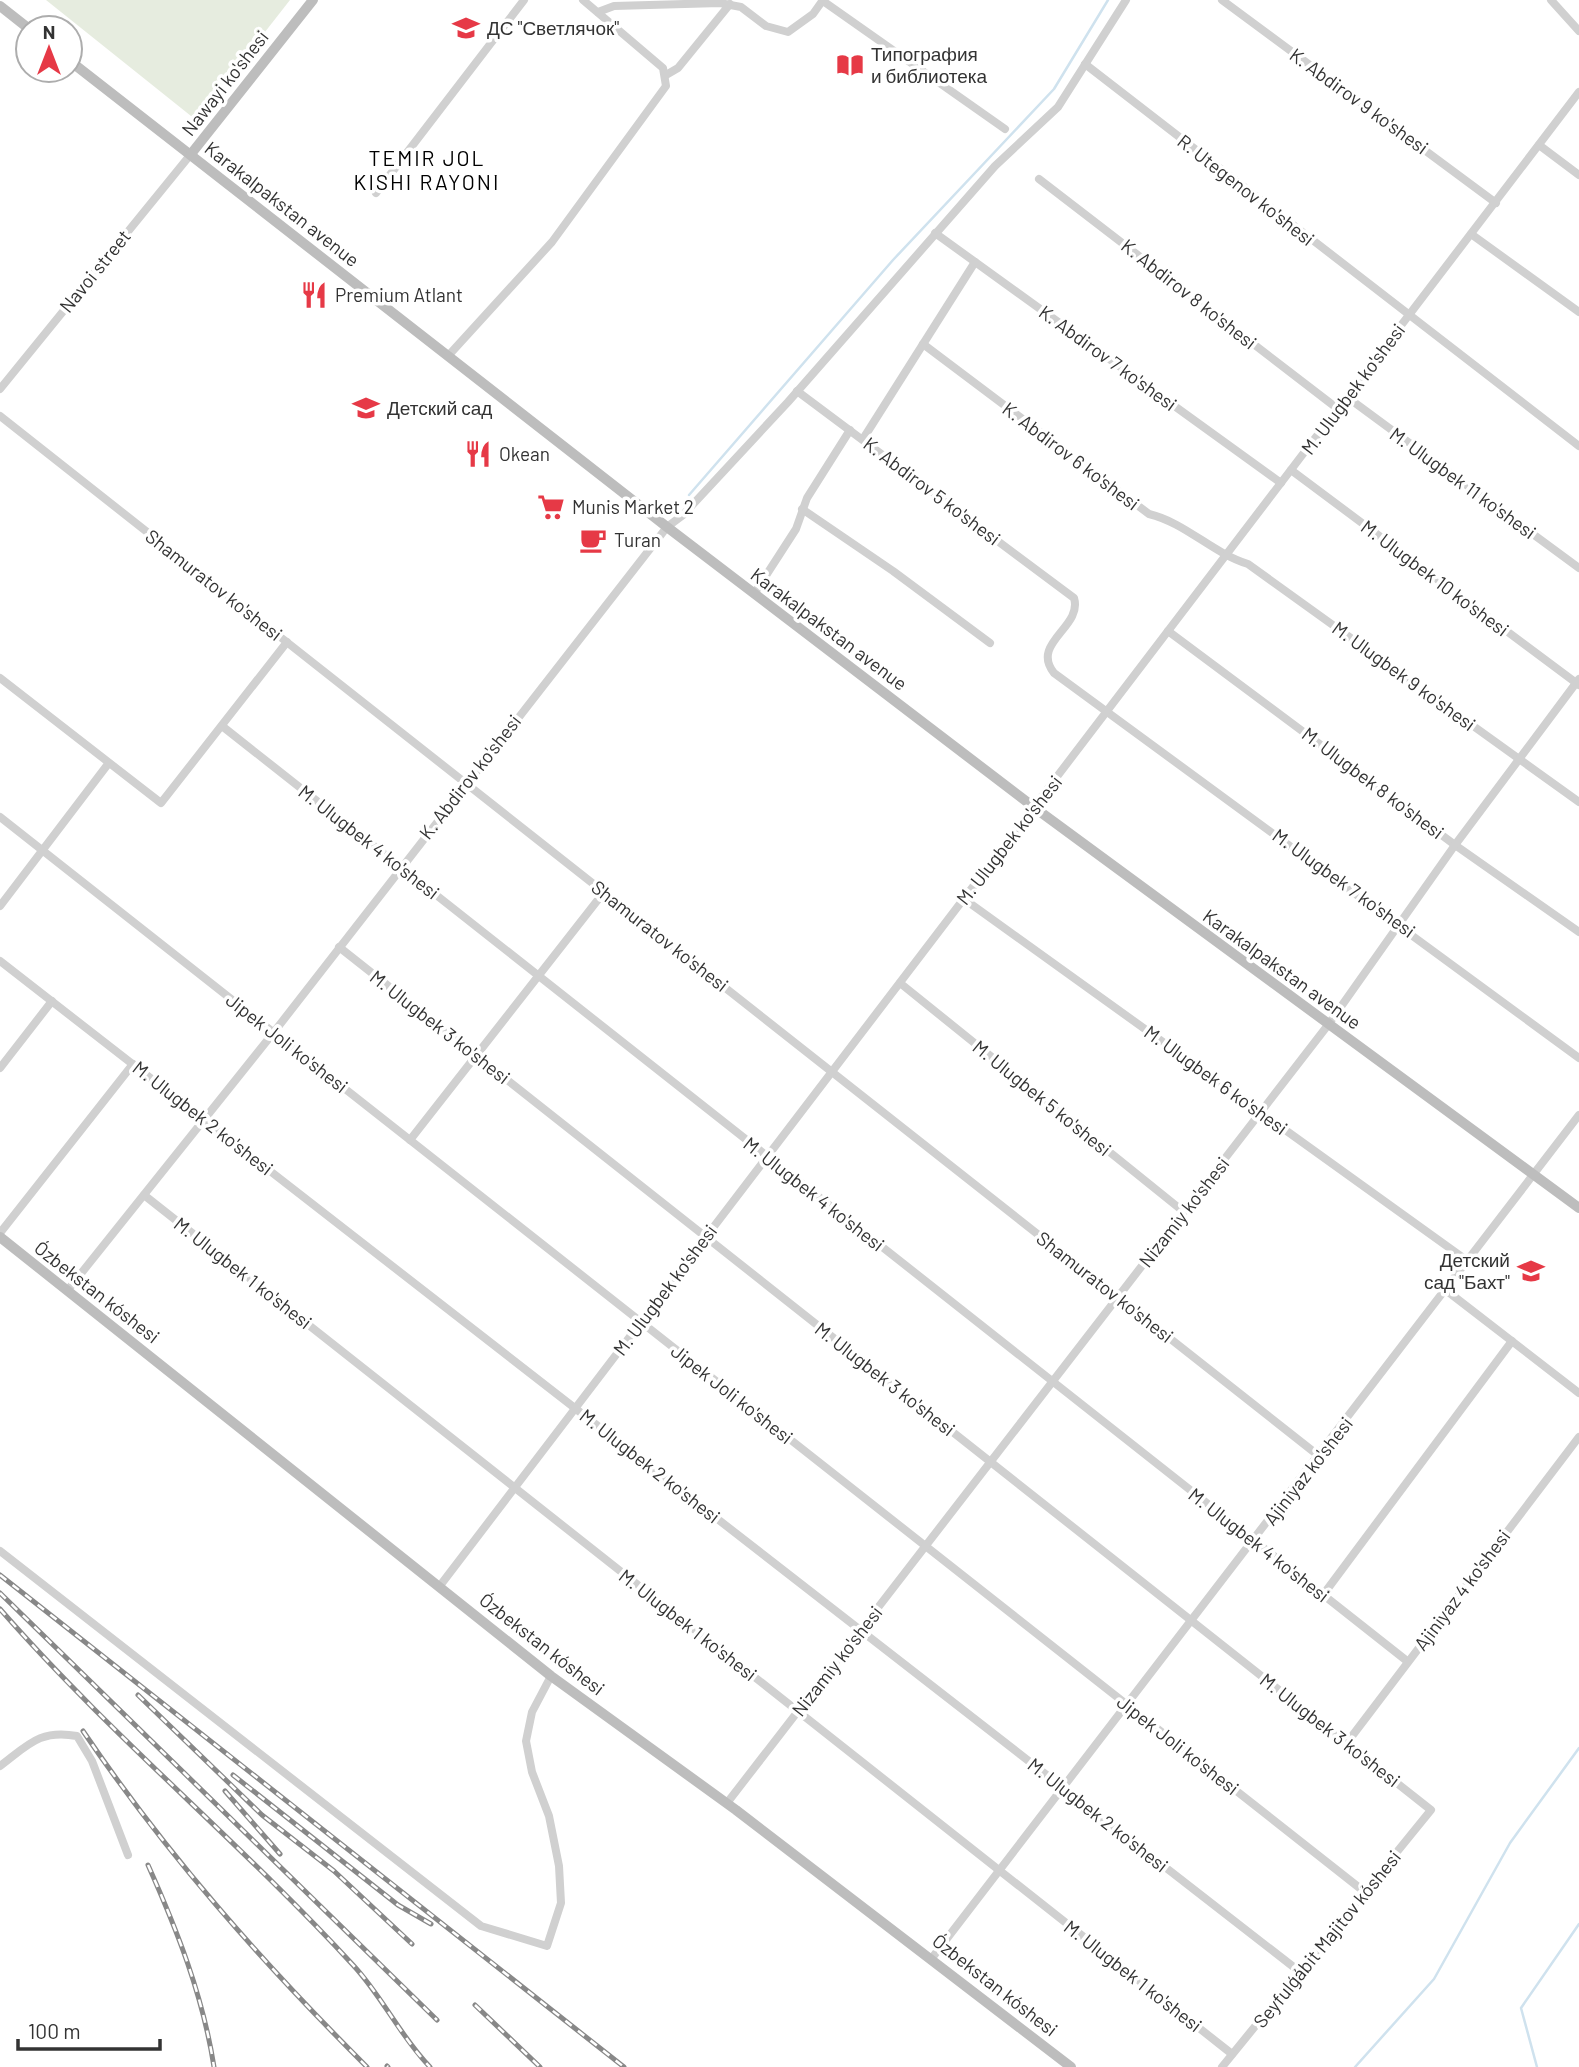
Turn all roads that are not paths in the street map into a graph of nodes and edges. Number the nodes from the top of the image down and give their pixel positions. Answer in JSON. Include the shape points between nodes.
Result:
{"nodes":[{"id":1,"x":313,"y":0,"type":"edge"},
{"id":2,"x":524,"y":0,"type":"edge"},
{"id":3,"x":583,"y":0,"type":"edge"},
{"id":4,"x":823,"y":0,"type":"edge"},
{"id":5,"x":1126,"y":0,"type":"edge"},
{"id":6,"x":1222,"y":0,"type":"edge"},
{"id":7,"x":1551,"y":0,"type":"edge"},
{"id":8,"x":730,"y":5,"type":"junction"},
{"id":9,"x":0,"y":6,"type":"edge"},
{"id":10,"x":598,"y":12,"type":"junction"},
{"id":11,"x":14,"y":17,"type":"edge"},
{"id":12,"x":1579,"y":31,"type":"edge"},
{"id":13,"x":1085,"y":64,"type":"junction"},
{"id":14,"x":84,"y":72,"type":"edge"},
{"id":15,"x":666,"y":75,"type":"junction"},
{"id":16,"x":1579,"y":92,"type":"edge"},
{"id":17,"x":1005,"y":129,"type":"dead end"},
{"id":18,"x":1539,"y":145,"type":"junction"},
{"id":19,"x":191,"y":154,"type":"junction"},
{"id":20,"x":1579,"y":175,"type":"edge"},
{"id":21,"x":1039,"y":179,"type":"dead end"},
{"id":22,"x":376,"y":192,"type":"dead end"},
{"id":23,"x":1496,"y":202,"type":"junction"},
{"id":24,"x":935,"y":233,"type":"junction"},
{"id":25,"x":1471,"y":234,"type":"junction"},
{"id":26,"x":975,"y":262,"type":"junction"},
{"id":27,"x":1579,"y":312,"type":"edge"},
{"id":28,"x":1408,"y":316,"type":"junction"},
{"id":29,"x":923,"y":344,"type":"junction"},
{"id":30,"x":448,"y":356,"type":"junction"},
{"id":31,"x":0,"y":388,"type":"edge"},
{"id":32,"x":797,"y":391,"type":"junction"},
{"id":33,"x":1347,"y":397,"type":"junction"},
{"id":34,"x":1338,"y":409,"type":"junction"},
{"id":35,"x":0,"y":416,"type":"edge"},
{"id":36,"x":850,"y":430,"type":"junction"},
{"id":37,"x":863,"y":439,"type":"junction"},
{"id":38,"x":1579,"y":446,"type":"edge"},
{"id":39,"x":1291,"y":470,"type":"junction"},
{"id":40,"x":1281,"y":484,"type":"junction"},
{"id":41,"x":802,"y":509,"type":"junction"},
{"id":42,"x":667,"y":527,"type":"junction"},
{"id":43,"x":1225,"y":557,"type":"junction"},
{"id":44,"x":1579,"y":568,"type":"edge"},
{"id":45,"x":1067,"y":591,"type":"joint"},
{"id":46,"x":754,"y":594,"type":"junction"},
{"id":47,"x":1168,"y":631,"type":"junction"},
{"id":48,"x":287,"y":642,"type":"junction"},
{"id":49,"x":990,"y":643,"type":"dead end"},
{"id":50,"x":0,"y":678,"type":"edge"},
{"id":51,"x":1578,"y":682,"type":"edge"},
{"id":52,"x":1107,"y":712,"type":"junction"},
{"id":53,"x":222,"y":726,"type":"junction"},
{"id":54,"x":1519,"y":759,"type":"junction"},
{"id":55,"x":108,"y":764,"type":"junction"},
{"id":56,"x":465,"y":783,"type":"junction"},
{"id":57,"x":1579,"y":802,"type":"edge"},
{"id":58,"x":1035,"y":808,"type":"junction"},
{"id":59,"x":0,"y":817,"type":"edge"},
{"id":60,"x":1455,"y":845,"type":"junction"},
{"id":61,"x":42,"y":850,"type":"junction"},
{"id":62,"x":401,"y":867,"type":"junction"},
{"id":63,"x":604,"y":892,"type":"junction"},
{"id":64,"x":964,"y":899,"type":"junction"},
{"id":65,"x":0,"y":906,"type":"edge"},
{"id":66,"x":1399,"y":923,"type":"junction"},
{"id":67,"x":1579,"y":932,"type":"edge"},
{"id":68,"x":339,"y":947,"type":"junction"},
{"id":69,"x":0,"y":961,"type":"edge"},
{"id":70,"x":539,"y":976,"type":"junction"},
{"id":71,"x":900,"y":983,"type":"junction"},
{"id":72,"x":52,"y":1001,"type":"junction"},
{"id":73,"x":1328,"y":1025,"type":"junction"},
{"id":74,"x":274,"y":1032,"type":"junction"},
{"id":75,"x":476,"y":1055,"type":"junction"},
{"id":76,"x":1579,"y":1058,"type":"edge"},
{"id":77,"x":133,"y":1064,"type":"junction"},
{"id":78,"x":0,"y":1068,"type":"edge"},
{"id":79,"x":832,"y":1072,"type":"junction"},
{"id":80,"x":1261,"y":1112,"type":"junction"},
{"id":81,"x":1579,"y":1115,"type":"edge"},
{"id":82,"x":204,"y":1119,"type":"junction"},
{"id":83,"x":410,"y":1140,"type":"junction"},
{"id":84,"x":767,"y":1156,"type":"junction"},
{"id":85,"x":1534,"y":1175,"type":"junction"},
{"id":86,"x":144,"y":1195,"type":"junction"},
{"id":87,"x":1579,"y":1208,"type":"edge"},
{"id":88,"x":1184,"y":1212,"type":"junction"},
{"id":89,"x":0,"y":1235,"type":"edge"},
{"id":90,"x":706,"y":1237,"type":"junction"},
{"id":91,"x":1469,"y":1262,"type":"junction"},
{"id":92,"x":68,"y":1291,"type":"junction"},
{"id":93,"x":1447,"y":1291,"type":"junction"},
{"id":94,"x":1118,"y":1297,"type":"junction"},
{"id":95,"x":641,"y":1322,"type":"junction"},
{"id":96,"x":1512,"y":1341,"type":"junction"},
{"id":97,"x":1053,"y":1382,"type":"junction"},
{"id":98,"x":1579,"y":1393,"type":"edge"},
{"id":99,"x":576,"y":1408,"type":"junction"},
{"id":100,"x":1579,"y":1437,"type":"edge"},
{"id":101,"x":1319,"y":1456,"type":"junction"},
{"id":102,"x":990,"y":1462,"type":"junction"},
{"id":103,"x":515,"y":1488,"type":"junction"},
{"id":104,"x":1254,"y":1541,"type":"junction"},
{"id":105,"x":926,"y":1546,"type":"junction"},
{"id":106,"x":0,"y":1551,"type":"edge"},
{"id":107,"x":439,"y":1587,"type":"junction"},
{"id":108,"x":1323,"y":1595,"type":"junction"},
{"id":109,"x":1192,"y":1622,"type":"junction"},
{"id":110,"x":861,"y":1630,"type":"junction"},
{"id":111,"x":1407,"y":1661,"type":"junction"},
{"id":112,"x":551,"y":1676,"type":"junction"},
{"id":113,"x":1128,"y":1705,"type":"junction"},
{"id":114,"x":798,"y":1712,"type":"junction"},
{"id":115,"x":1346,"y":1744,"type":"junction"},
{"id":116,"x":0,"y":1766,"type":"edge"},
{"id":117,"x":1063,"y":1788,"type":"junction"},
{"id":118,"x":727,"y":1803,"type":"junction"},
{"id":119,"x":1430,"y":1810,"type":"joint"},
{"id":120,"x":128,"y":1855,"type":"dead end"},
{"id":121,"x":999,"y":1870,"type":"junction"},
{"id":122,"x":1366,"y":1893,"type":"junction"},
{"id":123,"x":932,"y":1958,"type":"junction"},
{"id":124,"x":1300,"y":1972,"type":"junction"},
{"id":125,"x":1232,"y":2054,"type":"junction"},
{"id":126,"x":1071,"y":2067,"type":"edge"},
{"id":127,"x":1222,"y":2067,"type":"edge"}],
"edges":[{"from":1,"to":19,"type":"street","name":"Nawayi ko'shesi"},
{"from":2,"to":22,"type":"street"},
{"from":3,"to":10,"type":"street"},
{"from":4,"to":8,"type":"street","via":[[813,15],[788,32],[766,26],[741,7]]},
{"from":4,"to":17,"type":"street"},
{"from":5,"to":13,"type":"street","name":"K. Abdirov ko'shesi"},
{"from":6,"to":23,"type":"street","name":"K. Abdirov 9 ko'shesi"},
{"from":7,"to":12,"type":"street"},
{"from":8,"to":10,"type":"street","via":[[614,6]]},
{"from":8,"to":15,"type":"street","via":[[678,68]]},
{"from":9,"to":11,"type":"street"},
{"from":10,"to":15,"type":"street"},
{"from":13,"to":24,"type":"street","name":"K. Abdirov ko'shesi","via":[[1058,107],[995,166]]},
{"from":13,"to":28,"type":"street","name":"R. Utegenov ko'shesi"},
{"from":14,"to":19,"type":"street","name":"Karakalpakstan avenue"},
{"from":15,"to":30,"type":"street","via":[[666,86],[552,242]]},
{"from":16,"to":18,"type":"street","name":"M. Ulugbek ko'shesi"},
{"from":18,"to":20,"type":"street"},
{"from":18,"to":23,"type":"street","name":"M. Ulugbek ko'shesi"},
{"from":19,"to":30,"type":"street","name":"Karakalpakstan avenue"},
{"from":19,"to":31,"type":"street","name":"Navoi street"},
{"from":21,"to":34,"type":"street","name":"K. Abdirov 8 ko'shesi"},
{"from":23,"to":25,"type":"street","name":"M. Ulugbek ko'shesi"},
{"from":24,"to":26,"type":"street","name":"K. Abdirov 7 ko'shesi"},
{"from":24,"to":32,"type":"street","name":"K. Abdirov ko'shesi"},
{"from":25,"to":27,"type":"street"},
{"from":25,"to":28,"type":"street","name":"M. Ulugbek ko'shesi"},
{"from":26,"to":29,"type":"street"},
{"from":26,"to":40,"type":"street","name":"K. Abdirov 7 ko'shesi"},
{"from":28,"to":33,"type":"street","name":"M. Ulugbek ko'shesi"},
{"from":28,"to":38,"type":"street","name":"R. Utegenov ko'shesi"},
{"from":29,"to":37,"type":"street"},
{"from":29,"to":43,"type":"street","name":"K. Abdirov 6 ko'shesi","via":[[1149,514],[1171,519]]},
{"from":30,"to":42,"type":"street","name":"Karakalpakstan avenue"},
{"from":32,"to":36,"type":"street","name":"K. Abdirov 5 ko'shesi"},
{"from":32,"to":42,"type":"street","name":"K. Abdirov ko'shesi"},
{"from":33,"to":34,"type":"street","name":"M. Ulugbek ko'shesi"},
{"from":33,"to":44,"type":"street","name":"M. Ulugbek 11 ko'shesi"},
{"from":34,"to":39,"type":"street","name":"M. Ulugbek ko'shesi"},
{"from":35,"to":48,"type":"street","name":"Shamuratov ko'shesi"},
{"from":36,"to":37,"type":"street","name":"K. Abdirov 5 ko'shesi"},
{"from":36,"to":41,"type":"street"},
{"from":37,"to":45,"type":"street","name":"K. Abdirov 5 ko'shesi"},
{"from":39,"to":40,"type":"street","name":"M. Ulugbek ko'shesi"},
{"from":39,"to":51,"type":"street","name":"M. Ulugbek 10 ko'shesi"},
{"from":40,"to":43,"type":"street","name":"M. Ulugbek ko'shesi"},
{"from":41,"to":46,"type":"street","via":[[796,529]]},
{"from":41,"to":49,"type":"street"},
{"from":42,"to":46,"type":"street","name":"Karakalpakstan avenue"},
{"from":42,"to":56,"type":"street","name":"K. Abdirov ko'shesi"},
{"from":43,"to":47,"type":"street","name":"M. Ulugbek ko'shesi"},
{"from":43,"to":54,"type":"street","name":"M. Ulugbek 9 ko'shesi","via":[[1248,564]]},
{"from":45,"to":52,"type":"street","name":"M. Ulugbek 7 ko'shesi","via":[[1074,598],[1075,610],[1048,649],[1049,666]]},
{"from":46,"to":58,"type":"street","name":"Karakalpakstan avenue"},
{"from":47,"to":52,"type":"street","name":"M. Ulugbek ko'shesi"},
{"from":47,"to":60,"type":"street","name":"M. Ulugbek 8 ko'shesi"},
{"from":48,"to":53,"type":"street"},
{"from":48,"to":56,"type":"street","name":"Shamuratov ko'shesi"},
{"from":50,"to":55,"type":"street"},
{"from":51,"to":54,"type":"street","name":"Nizamiy ko'shesi"},
{"from":52,"to":58,"type":"street","name":"M. Ulugbek ko'shesi"},
{"from":52,"to":66,"type":"street","name":"M. Ulugbek 7 ko'shesi"},
{"from":53,"to":55,"type":"street","via":[[162,803]]},
{"from":53,"to":62,"type":"street","name":"M. Ulugbek 4 ko'shesi"},
{"from":54,"to":57,"type":"street","name":"M. Ulugbek 9 ko'shesi"},
{"from":54,"to":60,"type":"street","name":"Nizamiy ko'shesi"},
{"from":55,"to":61,"type":"street"},
{"from":56,"to":62,"type":"street","name":"K. Abdirov ko'shesi"},
{"from":56,"to":63,"type":"street","name":"Shamuratov ko'shesi"},
{"from":58,"to":64,"type":"street","name":"M. Ulugbek ko'shesi"},
{"from":58,"to":73,"type":"street","name":"Karakalpakstan avenue"},
{"from":59,"to":61,"type":"street","name":"Jipek Joli ko'shesi"},
{"from":60,"to":66,"type":"street","name":"Nizamiy ko'shesi"},
{"from":60,"to":67,"type":"street","name":"M. Ulugbek 8 ko'shesi"},
{"from":61,"to":65,"type":"street"},
{"from":61,"to":74,"type":"street","name":"Jipek Joli ko'shesi"},
{"from":62,"to":68,"type":"street","name":"K. Abdirov ko'shesi"},
{"from":62,"to":70,"type":"street","name":"M. Ulugbek 4 ko'shesi"},
{"from":63,"to":70,"type":"street"},
{"from":63,"to":79,"type":"street","name":"Shamuratov ko'shesi"},
{"from":64,"to":71,"type":"street","name":"M. Ulugbek ko'shesi"},
{"from":64,"to":80,"type":"street","name":"M. Ulugbek 6 ko'shesi"},
{"from":66,"to":73,"type":"street","name":"Nizamiy ko'shesi"},
{"from":66,"to":76,"type":"street","name":"M. Ulugbek 7 ko'shesi"},
{"from":68,"to":74,"type":"street","name":"K. Abdirov ko'shesi"},
{"from":68,"to":75,"type":"street","name":"M. Ulugbek 3 ko'shesi"},
{"from":69,"to":72,"type":"street","name":"M. Ulugbek 2 ko'shesi"},
{"from":70,"to":75,"type":"street"},
{"from":70,"to":84,"type":"street","name":"M. Ulugbek 4 ko'shesi"},
{"from":71,"to":79,"type":"street","name":"M. Ulugbek ko'shesi"},
{"from":71,"to":88,"type":"street","name":"M. Ulugbek 5 ko'shesi"},
{"from":72,"to":77,"type":"street","name":"M. Ulugbek 2 ko'shesi"},
{"from":72,"to":78,"type":"street"},
{"from":73,"to":80,"type":"street","name":"Nizamiy ko'shesi"},
{"from":73,"to":85,"type":"street","name":"Karakalpakstan avenue"},
{"from":74,"to":82,"type":"street","name":"K. Abdirov ko'shesi"},
{"from":74,"to":83,"type":"street","name":"Jipek Joli ko'shesi"},
{"from":75,"to":83,"type":"street"},
{"from":75,"to":90,"type":"street","name":"M. Ulugbek 3 ko'shesi"},
{"from":77,"to":82,"type":"street","name":"M. Ulugbek 2 ko'shesi"},
{"from":77,"to":89,"type":"street"},
{"from":79,"to":84,"type":"street","name":"M. Ulugbek ko'shesi"},
{"from":79,"to":94,"type":"street","name":"Shamuratov ko'shesi"},
{"from":80,"to":88,"type":"street","name":"Nizamiy ko'shesi"},
{"from":80,"to":91,"type":"street","name":"M. Ulugbek 6 ko'shesi"},
{"from":81,"to":85,"type":"street","name":"Ajiniyaz ko'shesi"},
{"from":82,"to":86,"type":"street","name":"K. Abdirov ko'shesi"},
{"from":82,"to":99,"type":"street","name":"M. Ulugbek 2 ko'shesi"},
{"from":83,"to":95,"type":"street","name":"Jipek Joli ko'shesi"},
{"from":84,"to":90,"type":"street","name":"M. Ulugbek ko'shesi"},
{"from":84,"to":97,"type":"street","name":"M. Ulugbek 4 ko'shesi"},
{"from":85,"to":87,"type":"street","name":"Karakalpakstan avenue"},
{"from":85,"to":91,"type":"street","name":"Ajiniyaz ko'shesi"},
{"from":86,"to":92,"type":"street","name":"K. Abdirov ko'shesi"},
{"from":86,"to":103,"type":"street","name":"M. Ulugbek 1 ko'shesi"},
{"from":88,"to":94,"type":"street","name":"Nizamiy ko'shesi"},
{"from":89,"to":92,"type":"street","name":"Ózbekstan kóshesi"},
{"from":90,"to":95,"type":"street","name":"M. Ulugbek ko'shesi"},
{"from":90,"to":102,"type":"street","name":"M. Ulugbek 3 ko'shesi"},
{"from":91,"to":93,"type":"street","name":"Ajiniyaz ko'shesi"},
{"from":92,"to":107,"type":"street","name":"Ózbekstan kóshesi"},
{"from":93,"to":96,"type":"street"},
{"from":93,"to":101,"type":"street","name":"Ajiniyaz ko'shesi"},
{"from":94,"to":97,"type":"street","name":"Nizamiy ko'shesi"},
{"from":94,"to":101,"type":"street","name":"Shamuratov ko'shesi"},
{"from":95,"to":99,"type":"street","name":"M. Ulugbek ko'shesi"},
{"from":95,"to":105,"type":"street","name":"Jipek Joli ko'shesi"},
{"from":96,"to":98,"type":"street"},
{"from":96,"to":108,"type":"street"},
{"from":97,"to":102,"type":"street","name":"Nizamiy ko'shesi"},
{"from":97,"to":104,"type":"street","name":"M. Ulugbek 4 ko'shesi"},
{"from":99,"to":103,"type":"street","name":"M. Ulugbek ko'shesi"},
{"from":99,"to":110,"type":"street","name":"M. Ulugbek 2 ko'shesi"},
{"from":100,"to":111,"type":"street","name":"Ajiniyaz 4 ko'shesi"},
{"from":101,"to":104,"type":"street","name":"Ajiniyaz ko'shesi"},
{"from":102,"to":105,"type":"street","name":"Nizamiy ko'shesi"},
{"from":102,"to":109,"type":"street","name":"M. Ulugbek 3 ko'shesi"},
{"from":103,"to":107,"type":"street","name":"M. Ulugbek ko'shesi"},
{"from":103,"to":114,"type":"street","name":"M. Ulugbek 1 ko'shesi"},
{"from":104,"to":108,"type":"street","name":"M. Ulugbek 4 ko'shesi"},
{"from":104,"to":109,"type":"street","name":"Ajiniyaz ko'shesi"},
{"from":105,"to":110,"type":"street","name":"Nizamiy ko'shesi"},
{"from":105,"to":113,"type":"street","name":"Jipek Joli ko'shesi"},
{"from":106,"to":112,"type":"street","via":[[481,1926],[547,1946],[561,1903],[559,1866],[526,1741],[531,1712]]},
{"from":107,"to":112,"type":"street","name":"Ózbekstan kóshesi"},
{"from":108,"to":111,"type":"street","name":"M. Ulugbek 4 ko'shesi"},
{"from":109,"to":113,"type":"street","name":"Ajiniyaz ko'shesi"},
{"from":109,"to":115,"type":"street","name":"M. Ulugbek 3 ko'shesi"},
{"from":110,"to":114,"type":"street","name":"Nizamiy ko'shesi"},
{"from":110,"to":117,"type":"street","name":"M. Ulugbek 2 ko'shesi"},
{"from":111,"to":115,"type":"street","name":"Ajiniyaz 4 ko'shesi"},
{"from":112,"to":118,"type":"street","name":"Ózbekstan kóshesi"},
{"from":113,"to":117,"type":"street","name":"Ajiniyaz ko'shesi"},
{"from":113,"to":122,"type":"street","name":"Jipek Joli ko'shesi"},
{"from":114,"to":118,"type":"street","name":"Nizamiy ko'shesi"},
{"from":114,"to":121,"type":"street","name":"M. Ulugbek 1 ko'shesi"},
{"from":115,"to":119,"type":"street","name":"M. Ulugbek 3 ko'shesi"},
{"from":116,"to":120,"type":"street","via":[[44,1734],[76,1736],[92,1760]]},
{"from":117,"to":121,"type":"street","name":"Ajiniyaz ko'shesi"},
{"from":117,"to":124,"type":"street","name":"M. Ulugbek 2 ko'shesi"},
{"from":118,"to":123,"type":"street","name":"Ózbekstan kóshesi"},
{"from":119,"to":122,"type":"street","name":"Seyfulǵábit Majitov kóshesi"},
{"from":121,"to":123,"type":"street","name":"Ajiniyaz ko'shesi"},
{"from":121,"to":125,"type":"street","name":"M. Ulugbek 1 ko'shesi"},
{"from":122,"to":124,"type":"street","name":"Seyfulǵábit Majitov kóshesi"},
{"from":123,"to":126,"type":"street","name":"Ózbekstan kóshesi"},
{"from":124,"to":125,"type":"street","name":"Seyfulǵábit Majitov kóshesi"},
{"from":125,"to":127,"type":"street","name":"Seyfulǵábit Majitov kóshesi"}]}
